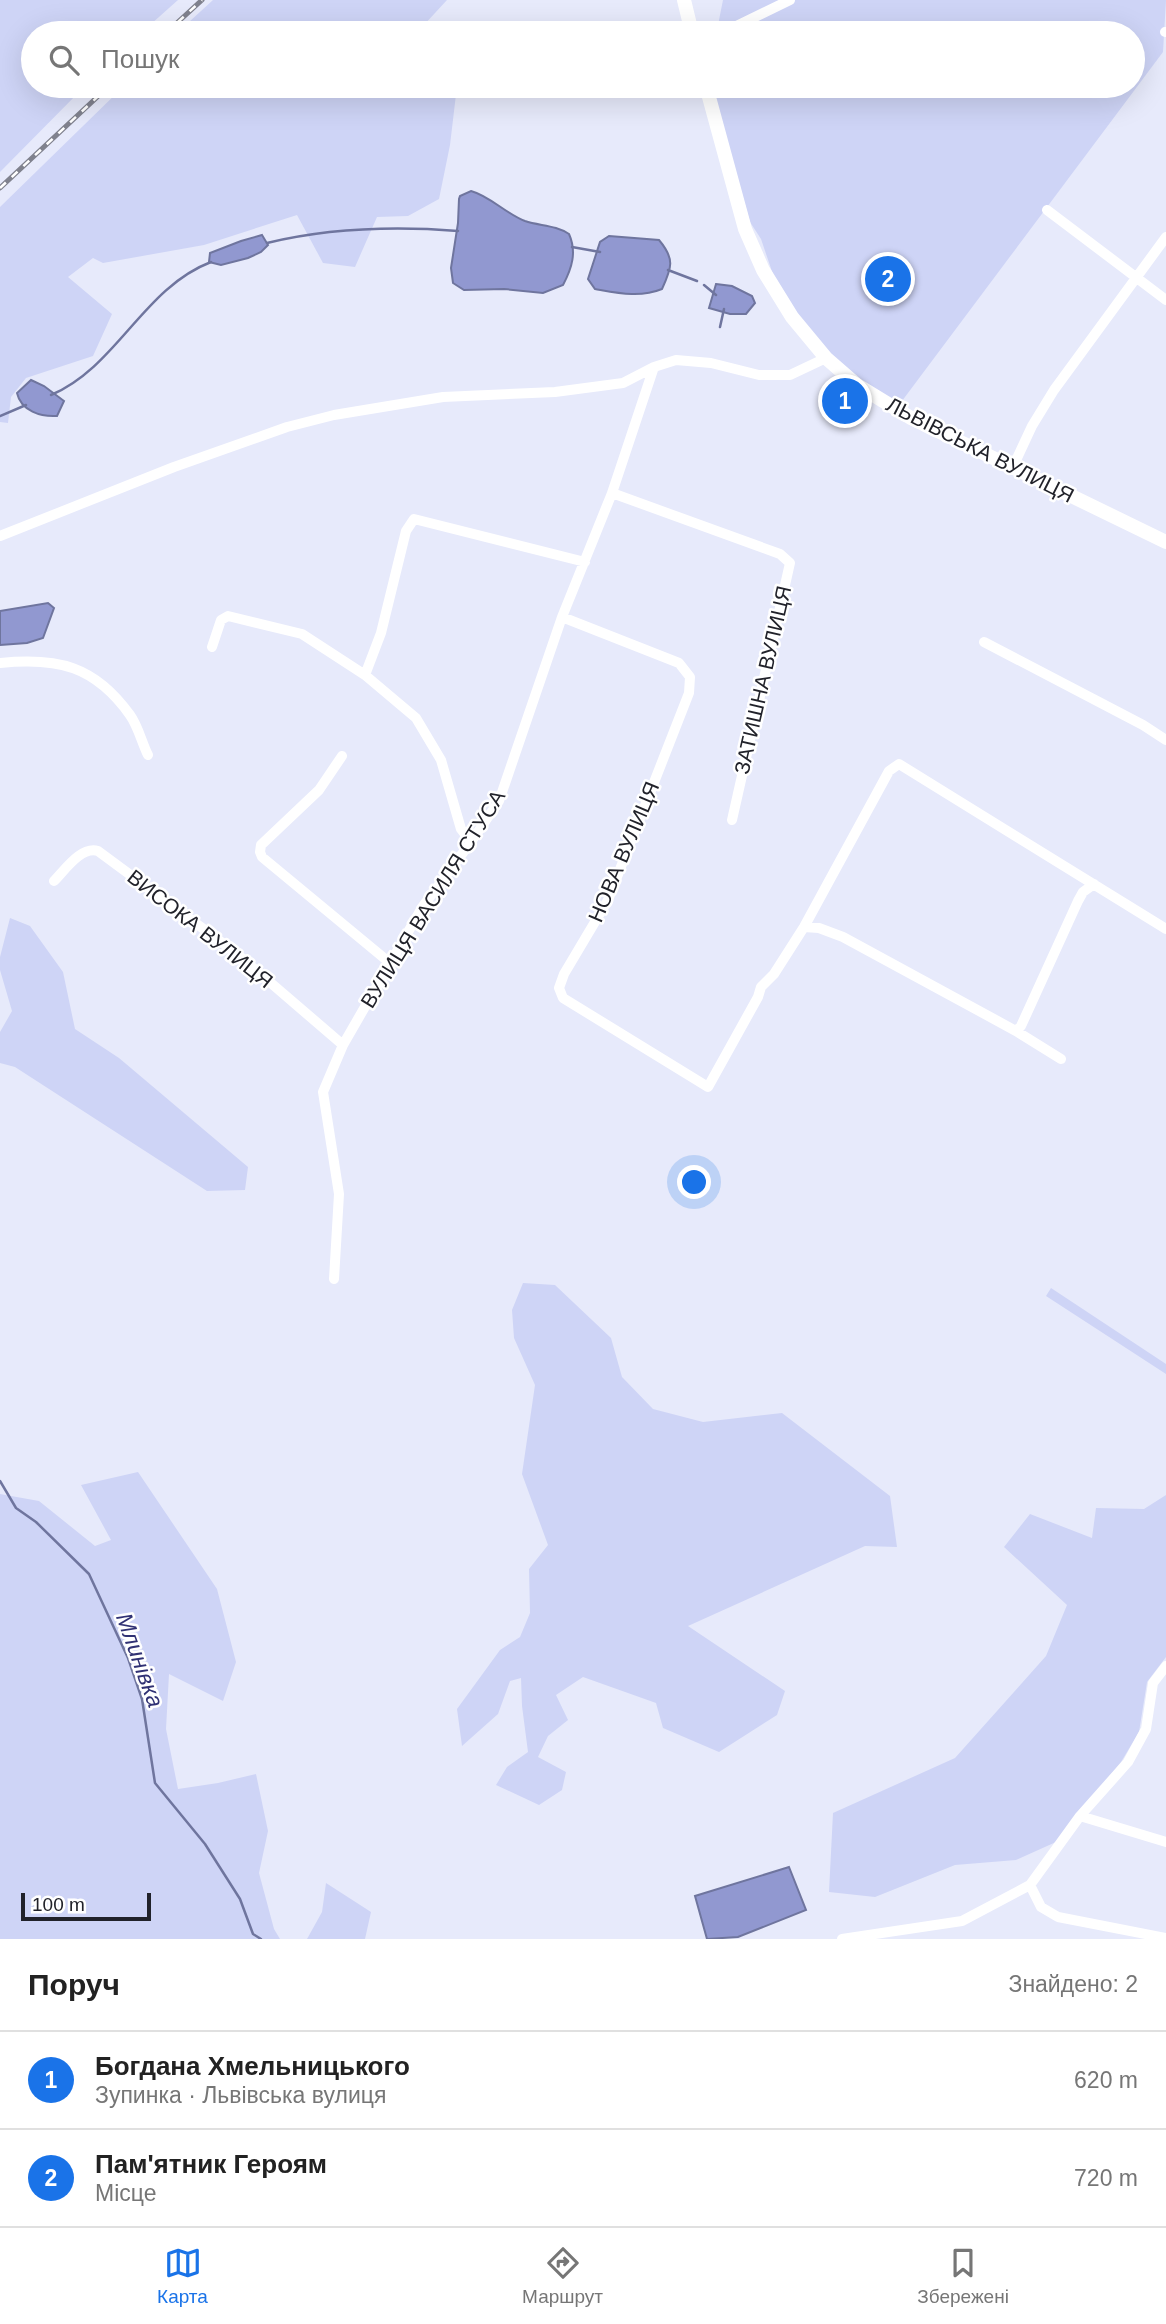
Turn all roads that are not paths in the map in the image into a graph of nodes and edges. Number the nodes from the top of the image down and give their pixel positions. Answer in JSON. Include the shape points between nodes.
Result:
{"nodes":[{"id":1,"x":684,"y":0,"type":"edge"},
{"id":2,"x":790,"y":0,"type":"edge"},
{"id":3,"x":689,"y":21,"type":"edge"},
{"id":4,"x":747,"y":21,"type":"edge"},
{"id":5,"x":709,"y":98,"type":"edge"},
{"id":6,"x":1047,"y":210,"type":"dead end"},
{"id":7,"x":1166,"y":237,"type":"edge"},
{"id":8,"x":1136,"y":277,"type":"junction"},
{"id":9,"x":1166,"y":300,"type":"edge"},
{"id":10,"x":826,"y":358,"type":"junction"},
{"id":11,"x":654,"y":367,"type":"junction"},
{"id":12,"x":1012,"y":469,"type":"junction"},
{"id":13,"x":612,"y":493,"type":"junction"},
{"id":14,"x":0,"y":536,"type":"edge"},
{"id":15,"x":1166,"y":542,"type":"edge"},
{"id":16,"x":585,"y":562,"type":"junction"},
{"id":17,"x":562,"y":617,"type":"junction"},
{"id":18,"x":984,"y":642,"type":"dead end"},
{"id":19,"x":212,"y":647,"type":"dead end"},
{"id":20,"x":0,"y":663,"type":"edge"},
{"id":21,"x":365,"y":675,"type":"junction"},
{"id":22,"x":1166,"y":740,"type":"edge"},
{"id":23,"x":148,"y":755,"type":"dead end"},
{"id":24,"x":342,"y":756,"type":"dead end"},
{"id":25,"x":732,"y":820,"type":"dead end"},
{"id":26,"x":471,"y":842,"type":"junction"},
{"id":27,"x":54,"y":881,"type":"dead end"},
{"id":28,"x":1094,"y":884,"type":"junction"},
{"id":29,"x":804,"y":927,"type":"junction"},
{"id":30,"x":1166,"y":929,"type":"edge"},
{"id":31,"x":390,"y":962,"type":"junction"},
{"id":32,"x":1016,"y":1031,"type":"junction"},
{"id":33,"x":343,"y":1045,"type":"junction"},
{"id":34,"x":1061,"y":1059,"type":"dead end"},
{"id":35,"x":334,"y":1279,"type":"dead end"},
{"id":36,"x":1166,"y":1666,"type":"edge"},
{"id":37,"x":1080,"y":1816,"type":"junction"},
{"id":38,"x":1166,"y":1842,"type":"edge"},
{"id":39,"x":1030,"y":1885,"type":"junction"},
{"id":40,"x":1166,"y":1938,"type":"edge"},
{"id":41,"x":842,"y":1939,"type":"edge"}],
"edges":[{"from":1,"to":3,"type":"main road"},
{"from":2,"to":4,"type":"street"},
{"from":5,"to":10,"type":"main road","name":"ЛЬВІВСЬКА ВУЛИЦЯ","via":[[745,229],[763,270],[778,297]]},
{"from":6,"to":8,"type":"street"},
{"from":7,"to":8,"type":"street"},
{"from":8,"to":9,"type":"street"},
{"from":8,"to":12,"type":"street","via":[[1054,390]]},
{"from":10,"to":11,"type":"street","via":[[790,375],[759,375],[676,360]]},
{"from":10,"to":12,"type":"main road","name":"ЛЬВІВСЬКА ВУЛИЦЯ","via":[[857,385],[911,418]]},
{"from":11,"to":13,"type":"street","name":"ВУЛИЦЯ ВАСИЛЯ СТУСА"},
{"from":11,"to":14,"type":"street","via":[[623,383],[555,392],[443,397],[287,427]]},
{"from":12,"to":15,"type":"main road","name":"ЛЬВІВСЬКА ВУЛИЦЯ"},
{"from":13,"to":16,"type":"street","name":"ВУЛИЦЯ ВАСИЛЯ СТУСА"},
{"from":13,"to":25,"type":"street","name":"ЗАТИШНА ВУЛИЦЯ","via":[[780,554],[790,563]]},
{"from":16,"to":17,"type":"street","name":"ВУЛИЦЯ ВАСИЛЯ СТУСА"},
{"from":16,"to":21,"type":"street","via":[[414,519],[406,531],[382,633]]},
{"from":17,"to":26,"type":"street","name":"ВУЛИЦЯ ВАСИЛЯ СТУСА","via":[[499,801]]},
{"from":17,"to":29,"type":"street","name":"НОВА ВУЛИЦЯ","via":[[679,663],[690,677],[689,693],[608,900],[564,974],[559,988],[563,998],[708,1087],[761,987]]},
{"from":18,"to":22,"type":"street"},
{"from":19,"to":21,"type":"street","via":[[221,620],[228,616],[302,634]]},
{"from":20,"to":23,"type":"street","via":[[55,662],[83,671],[106,688],[131,717]]},
{"from":21,"to":26,"type":"street","via":[[416,718],[441,760],[461,829]]},
{"from":24,"to":31,"type":"street","via":[[319,790],[261,845],[260,852]]},
{"from":26,"to":31,"type":"street","name":"ВУЛИЦЯ ВАСИЛЯ СТУСА","via":[[423,906]]},
{"from":27,"to":33,"type":"street","name":"ВИСОКА ВУЛИЦЯ","via":[[85,852],[98,851],[236,953]]},
{"from":28,"to":29,"type":"street","via":[[899,764],[889,771]]},
{"from":28,"to":30,"type":"street"},
{"from":28,"to":32,"type":"street","via":[[1083,892]]},
{"from":29,"to":32,"type":"street","via":[[843,937]]},
{"from":31,"to":33,"type":"street","name":"ВУЛИЦЯ ВАСИЛЯ СТУСА"},
{"from":32,"to":34,"type":"street"},
{"from":33,"to":35,"type":"street","name":"ВУЛИЦЯ ВАСИЛЯ СТУСА","via":[[323,1093],[339,1194]]},
{"from":36,"to":37,"type":"street","via":[[1153,1683],[1146,1729],[1128,1762]]},
{"from":37,"to":38,"type":"street"},
{"from":37,"to":39,"type":"street"},
{"from":39,"to":40,"type":"street","via":[[1041,1907],[1058,1917]]},
{"from":39,"to":41,"type":"street","via":[[961,1921]]}]}
